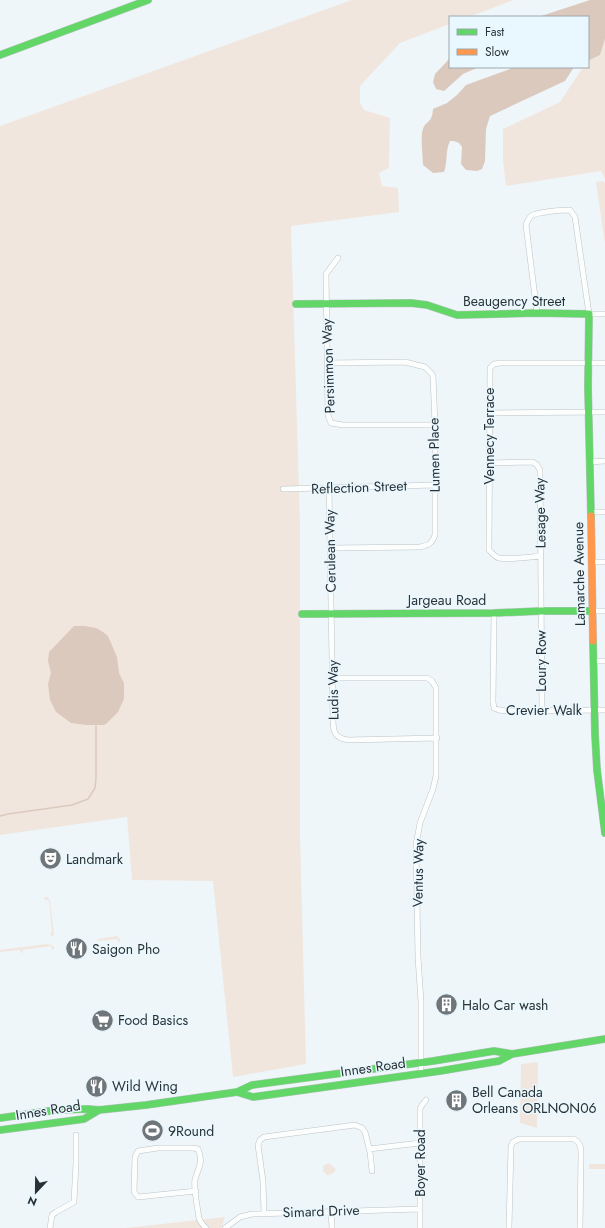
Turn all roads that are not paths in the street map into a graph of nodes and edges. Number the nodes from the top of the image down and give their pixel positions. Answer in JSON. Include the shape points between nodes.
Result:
{"nodes":[{"id":1,"x":148,"y":0,"type":"edge"},
{"id":2,"x":0,"y":55,"type":"edge"},
{"id":3,"x":338,"y":258,"type":"dead end"},
{"id":4,"x":296,"y":304,"type":"dead end"},
{"id":5,"x":327,"y":304,"type":"junction"},
{"id":6,"x":537,"y":313,"type":"junction"},
{"id":7,"x":589,"y":314,"type":"junction"},
{"id":8,"x":605,"y":314,"type":"edge"},
{"id":9,"x":327,"y":362,"type":"junction"},
{"id":10,"x":588,"y":363,"type":"junction"},
{"id":11,"x":605,"y":363,"type":"edge"},
{"id":12,"x":588,"y":412,"type":"junction"},
{"id":13,"x":605,"y":412,"type":"edge"},
{"id":14,"x":490,"y":413,"type":"junction"},
{"id":15,"x":435,"y":425,"type":"junction"},
{"id":16,"x":605,"y":461,"type":"edge"},
{"id":17,"x":589,"y":462,"type":"junction"},
{"id":18,"x":490,"y":463,"type":"junction"},
{"id":19,"x":435,"y":485,"type":"junction"},
{"id":20,"x":329,"y":488,"type":"junction"},
{"id":21,"x":283,"y":489,"type":"dead end"},
{"id":22,"x":591,"y":512,"type":"junction"},
{"id":23,"x":605,"y":512,"type":"edge"},
{"id":24,"x":331,"y":548,"type":"junction"},
{"id":25,"x":541,"y":556,"type":"junction"},
{"id":26,"x":592,"y":562,"type":"junction"},
{"id":27,"x":605,"y":562,"type":"edge"},
{"id":28,"x":541,"y":611,"type":"junction"},
{"id":29,"x":592,"y":611,"type":"junction"},
{"id":30,"x":605,"y":611,"type":"edge"},
{"id":31,"x":494,"y":613,"type":"junction"},
{"id":32,"x":302,"y":614,"type":"dead end"},
{"id":33,"x":332,"y":614,"type":"junction"},
{"id":34,"x":593,"y":661,"type":"junction"},
{"id":35,"x":605,"y":661,"type":"edge"},
{"id":36,"x":332,"y":678,"type":"junction"},
{"id":37,"x":542,"y":710,"type":"junction"},
{"id":38,"x":594,"y":710,"type":"junction"},
{"id":39,"x":605,"y":710,"type":"edge"},
{"id":40,"x":436,"y":738,"type":"junction"},
{"id":41,"x":605,"y":833,"type":"edge"},
{"id":42,"x":605,"y":1039,"type":"edge"},
{"id":43,"x":512,"y":1054,"type":"junction"},
{"id":44,"x":422,"y":1062,"type":"junction"},
{"id":45,"x":421,"y":1074,"type":"junction"},
{"id":46,"x":238,"y":1092,"type":"junction"},
{"id":47,"x":426,"y":1100,"type":"dead end"},
{"id":48,"x":99,"y":1110,"type":"junction"},
{"id":49,"x":0,"y":1118,"type":"edge"},
{"id":50,"x":0,"y":1130,"type":"edge"},
{"id":51,"x":76,"y":1135,"type":"dead end"},
{"id":52,"x":420,"y":1143,"type":"junction"},
{"id":53,"x":369,"y":1148,"type":"junction"},
{"id":54,"x":372,"y":1171,"type":"dead end"},
{"id":55,"x":196,"y":1191,"type":"junction"},
{"id":56,"x":420,"y":1209,"type":"junction"},
{"id":57,"x":331,"y":1211,"type":"junction"},
{"id":58,"x":264,"y":1213,"type":"junction"},
{"id":59,"x":50,"y":1228,"type":"edge"},
{"id":60,"x":206,"y":1228,"type":"edge"},
{"id":61,"x":225,"y":1228,"type":"edge"},
{"id":62,"x":332,"y":1228,"type":"edge"},
{"id":63,"x":420,"y":1228,"type":"edge"},
{"id":64,"x":509,"y":1228,"type":"edge"},
{"id":65,"x":580,"y":1228,"type":"edge"}],
"edges":[{"from":1,"to":2,"type":"main road"},
{"from":3,"to":5,"type":"street","name":"Persimmon Way","via":[[326,274]]},
{"from":4,"to":5,"type":"main road","name":"Beaugency Street"},
{"from":5,"to":6,"type":"main road","name":"Beaugency Street","via":[[411,303],[427,305],[458,315]]},
{"from":5,"to":9,"type":"street","name":"Persimmon Way"},
{"from":6,"to":7,"type":"main road","name":"Beaugency Street"},
{"from":6,"to":7,"type":"street","via":[[526,225],[532,215],[570,210],[575,216]]},
{"from":7,"to":8,"type":"street"},
{"from":7,"to":10,"type":"main road","name":"Lamarche Avenue"},
{"from":9,"to":15,"type":"street","name":"Lumen Place","via":[[405,362],[425,367],[433,376]]},
{"from":9,"to":15,"type":"street","name":"Persimmon Way","via":[[328,414],[331,423]]},
{"from":10,"to":11,"type":"street"},
{"from":10,"to":12,"type":"main road","name":"Lamarche Avenue"},
{"from":10,"to":14,"type":"street","name":"Vennecy Terrace","via":[[494,364],[489,374]]},
{"from":12,"to":13,"type":"street"},
{"from":12,"to":14,"type":"street"},
{"from":12,"to":17,"type":"main road","name":"Lamarche Avenue"},
{"from":14,"to":18,"type":"street","name":"Vennecy Terrace"},
{"from":15,"to":19,"type":"street","name":"Lumen Place"},
{"from":16,"to":17,"type":"street"},
{"from":17,"to":22,"type":"main road","name":"Lamarche Avenue"},
{"from":18,"to":25,"type":"street","name":"Lesage Way","via":[[533,462],[540,470]]},
{"from":18,"to":25,"type":"street","name":"Vennecy Terrace","via":[[490,550],[499,558]]},
{"from":19,"to":20,"type":"street","name":"Reflection Street"},
{"from":19,"to":24,"type":"street","name":"Lumen Place","via":[[435,535],[427,546]]},
{"from":20,"to":21,"type":"street","name":"Reflection Street"},
{"from":20,"to":24,"type":"street","name":"Cerulean Way"},
{"from":22,"to":23,"type":"street"},
{"from":22,"to":26,"type":"main road","name":"Lamarche Avenue"},
{"from":24,"to":33,"type":"street","name":"Cerulean Way"},
{"from":25,"to":28,"type":"street","name":"Lesage Way"},
{"from":26,"to":27,"type":"street"},
{"from":26,"to":29,"type":"main road","name":"Lamarche Avenue"},
{"from":28,"to":29,"type":"main road","name":"Jargeau Road"},
{"from":28,"to":31,"type":"main road","name":"Jargeau Road"},
{"from":28,"to":37,"type":"street","name":"Loury Row"},
{"from":29,"to":30,"type":"street"},
{"from":29,"to":34,"type":"main road","name":"Lamarche Avenue"},
{"from":31,"to":33,"type":"main road","name":"Jargeau Road"},
{"from":31,"to":37,"type":"street","name":"Crevier Walk","via":[[494,708],[506,711]]},
{"from":32,"to":33,"type":"main road","name":"Jargeau Road"},
{"from":33,"to":36,"type":"street","name":"Ludis Way"},
{"from":34,"to":35,"type":"street"},
{"from":34,"to":38,"type":"main road","name":"Lamarche Avenue"},
{"from":36,"to":40,"type":"street","name":"Ventus Way","via":[[431,680],[436,692]]},
{"from":36,"to":40,"type":"street","name":"Ludis Way","via":[[333,726],[338,737],[351,740]]},
{"from":37,"to":38,"type":"street","name":"Crevier Walk"},
{"from":38,"to":39,"type":"street","name":"Crevier Walk"},
{"from":38,"to":41,"type":"main road","name":"Lamarche Avenue","via":[[596,757]]},
{"from":40,"to":44,"type":"street","name":"Ventus Way","via":[[435,783],[421,821],[416,845]]},
{"from":42,"to":43,"type":"main road","name":"Innes Road"},
{"from":43,"to":44,"type":"main road","name":"Innes Road","via":[[494,1052]]},
{"from":43,"to":45,"type":"main road","name":"Innes Road","via":[[499,1061]]},
{"from":44,"to":45,"type":"street","name":"Ventus Way"},
{"from":44,"to":46,"type":"main road","name":"Innes Road","via":[[252,1085]]},
{"from":45,"to":46,"type":"main road","name":"Innes Road","via":[[253,1098]]},
{"from":46,"to":48,"type":"main road","name":"Innes Road"},
{"from":47,"to":52,"type":"street","name":"Boyer Road","via":[[420,1109]]},
{"from":48,"to":49,"type":"main road","name":"Innes Road","via":[[56,1110]]},
{"from":48,"to":50,"type":"main road","name":"Innes Road","via":[[84,1119]]},
{"from":51,"to":59,"type":"street","via":[[74,1202],[52,1215]]},
{"from":52,"to":53,"type":"street"},
{"from":52,"to":56,"type":"street","name":"Boyer Road"},
{"from":53,"to":54,"type":"street"},
{"from":53,"to":58,"type":"street","via":[[365,1132],[355,1124],[264,1137],[258,1145]]},
{"from":55,"to":55,"type":"street","via":[[195,1180],[200,1166],[198,1149],[158,1148],[136,1152],[134,1192],[138,1197]]},
{"from":55,"to":60,"type":"street","via":[[199,1218]]},
{"from":56,"to":57,"type":"street","name":"Simard Drive"},
{"from":56,"to":63,"type":"street","name":"Boyer Road"},
{"from":57,"to":58,"type":"street","name":"Simard Drive"},
{"from":57,"to":62,"type":"street"},
{"from":58,"to":61,"type":"street","name":"Simard Drive","via":[[240,1217]]},
{"from":64,"to":65,"type":"street","via":[[510,1149],[513,1142],[519,1139],[569,1138],[578,1141],[581,1148]]}]}
